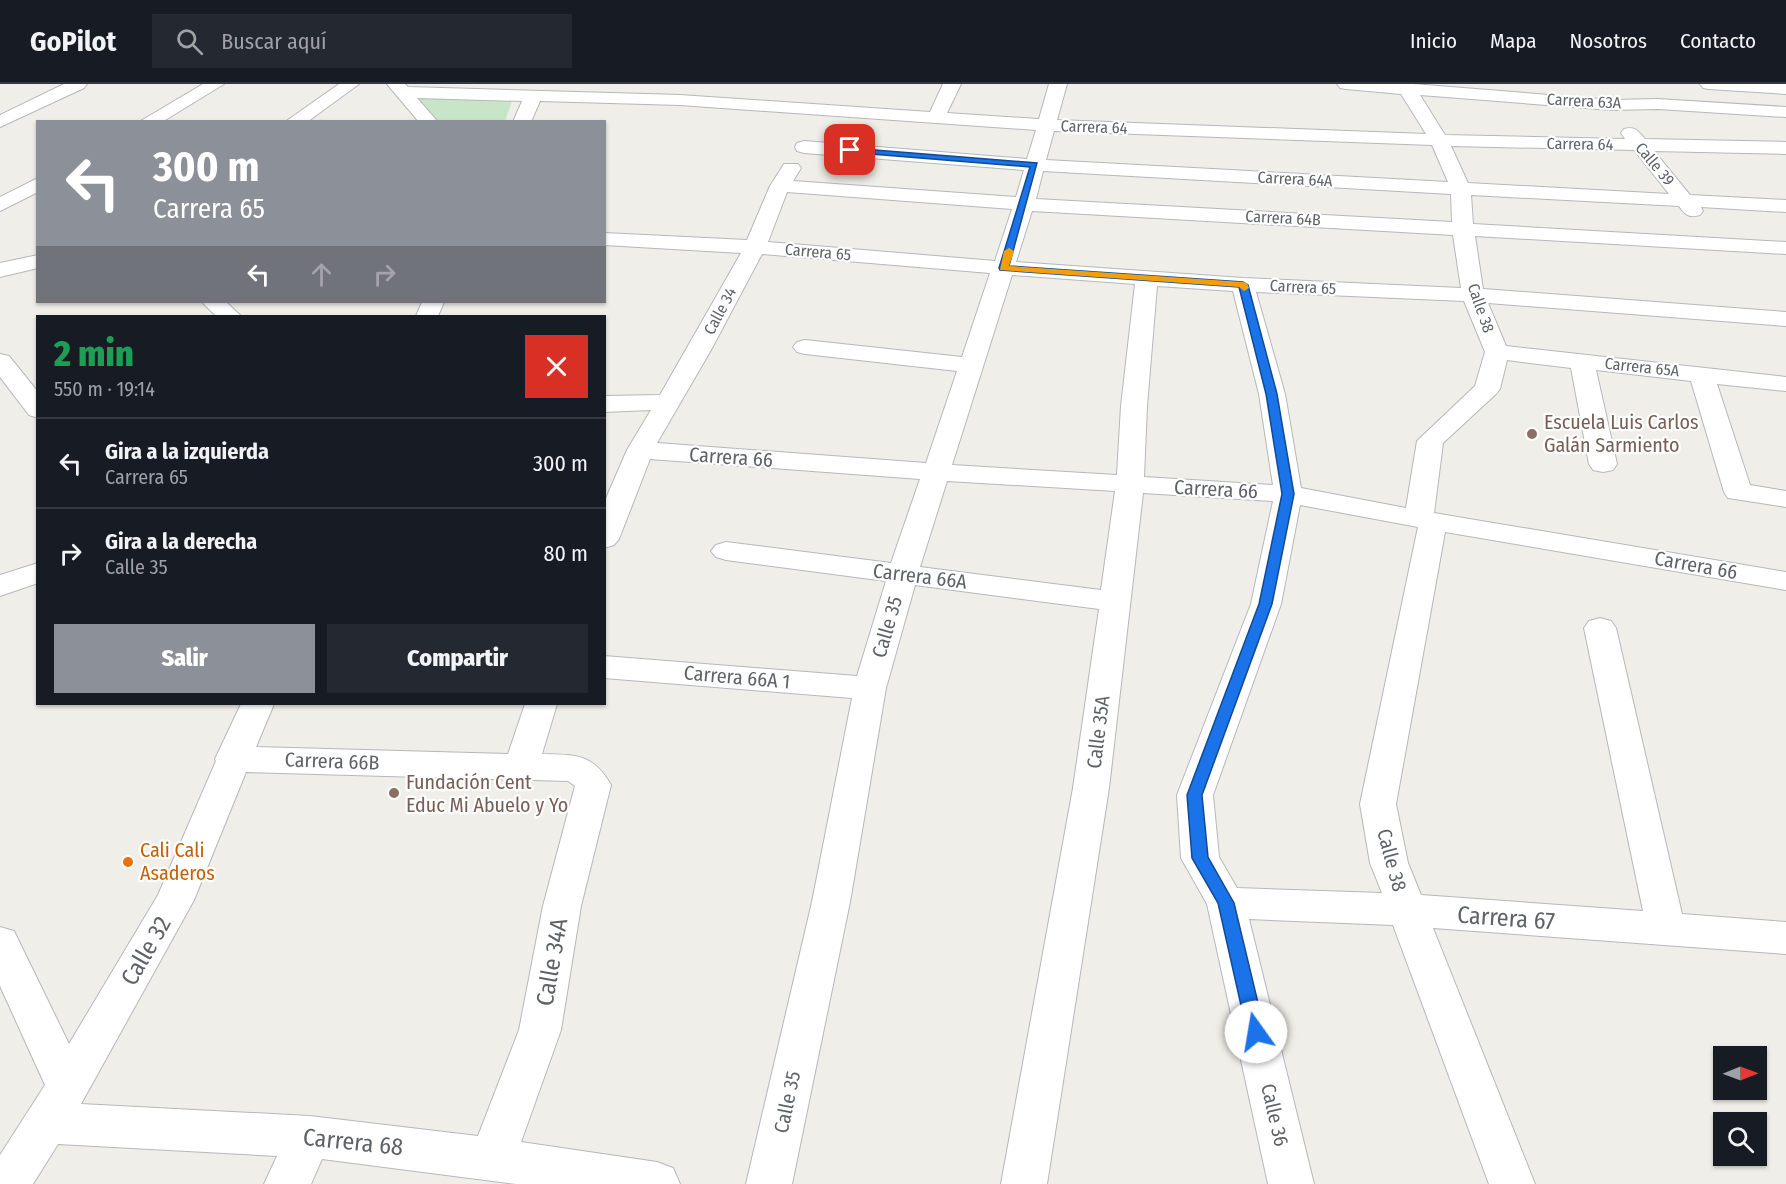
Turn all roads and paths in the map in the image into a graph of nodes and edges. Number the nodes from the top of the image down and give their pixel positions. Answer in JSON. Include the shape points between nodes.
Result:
{"nodes":[{"id":1,"x":78,"y":84,"type":"edge"},
{"id":2,"x":215,"y":84,"type":"edge"},
{"id":3,"x":329,"y":84,"type":"edge"},
{"id":4,"x":694,"y":84,"type":"edge"},
{"id":5,"x":952,"y":84,"type":"edge"},
{"id":6,"x":1058,"y":84,"type":"edge"},
{"id":7,"x":1346,"y":84,"type":"edge"},
{"id":8,"x":1600,"y":84,"type":"edge"},
{"id":9,"x":1709,"y":84,"type":"edge"},
{"id":10,"x":349,"y":85,"type":"edge"},
{"id":11,"x":1405,"y":86,"type":"edge"},
{"id":12,"x":399,"y":88,"type":"edge"},
{"id":13,"x":509,"y":89,"type":"edge"},
{"id":14,"x":1786,"y":89,"type":"edge"},
{"id":15,"x":534,"y":94,"type":"junction"},
{"id":16,"x":680,"y":100,"type":"junction"},
{"id":17,"x":829,"y":101,"type":"junction"},
{"id":18,"x":1612,"y":105,"type":"junction"},
{"id":19,"x":1786,"y":112,"type":"edge"},
{"id":20,"x":936,"y":118,"type":"junction"},
{"id":21,"x":419,"y":119,"type":"edge"},
{"id":22,"x":152,"y":120,"type":"edge"},
{"id":23,"x":297,"y":120,"type":"edge"},
{"id":24,"x":523,"y":120,"type":"edge"},
{"id":25,"x":0,"y":122,"type":"edge"},
{"id":26,"x":1047,"y":125,"type":"junction"},
{"id":27,"x":1439,"y":140,"type":"junction"},
{"id":28,"x":1638,"y":145,"type":"junction"},
{"id":29,"x":804,"y":147,"type":"junction"},
{"id":30,"x":1786,"y":148,"type":"edge"},
{"id":31,"x":1035,"y":165,"type":"junction"},
{"id":32,"x":36,"y":185,"type":"edge"},
{"id":33,"x":780,"y":186,"type":"junction"},
{"id":34,"x":1461,"y":188,"type":"junction"},
{"id":35,"x":1686,"y":200,"type":"junction"},
{"id":36,"x":1024,"y":204,"type":"junction"},
{"id":37,"x":0,"y":205,"type":"edge"},
{"id":38,"x":1786,"y":206,"type":"edge"},
{"id":39,"x":1463,"y":229,"type":"junction"},
{"id":40,"x":606,"y":239,"type":"edge"},
{"id":41,"x":1714,"y":242,"type":"junction"},
{"id":42,"x":755,"y":247,"type":"junction"},
{"id":43,"x":1786,"y":248,"type":"edge"},
{"id":44,"x":36,"y":261,"type":"edge"},
{"id":45,"x":1004,"y":268,"type":"junction"},
{"id":46,"x":0,"y":270,"type":"edge"},
{"id":47,"x":1147,"y":278,"type":"junction"},
{"id":48,"x":1243,"y":285,"type":"junction"},
{"id":49,"x":1473,"y":295,"type":"junction"},
{"id":50,"x":214,"y":303,"type":"edge"},
{"id":51,"x":228,"y":315,"type":"edge"},
{"id":52,"x":1786,"y":319,"type":"edge"},
{"id":53,"x":805,"y":347,"type":"dead end"},
{"id":54,"x":1497,"y":352,"type":"junction"},
{"id":55,"x":1582,"y":360,"type":"junction"},
{"id":56,"x":0,"y":361,"type":"edge"},
{"id":57,"x":972,"y":364,"type":"junction"},
{"id":58,"x":1701,"y":373,"type":"junction"},
{"id":59,"x":1786,"y":384,"type":"edge"},
{"id":60,"x":668,"y":402,"type":"junction"},
{"id":61,"x":606,"y":404,"type":"edge"},
{"id":62,"x":36,"y":407,"type":"edge"},
{"id":63,"x":640,"y":450,"type":"junction"},
{"id":64,"x":1603,"y":464,"type":"dead end"},
{"id":65,"x":936,"y":472,"type":"junction"},
{"id":66,"x":1130,"y":484,"type":"junction"},
{"id":67,"x":1288,"y":494,"type":"junction"},
{"id":68,"x":1786,"y":499,"type":"edge"},
{"id":69,"x":1426,"y":520,"type":"junction"},
{"id":70,"x":606,"y":534,"type":"edge"},
{"id":71,"x":726,"y":551,"type":"dead end"},
{"id":72,"x":36,"y":573,"type":"edge"},
{"id":73,"x":903,"y":573,"type":"junction"},
{"id":74,"x":1786,"y":580,"type":"edge"},
{"id":75,"x":0,"y":586,"type":"edge"},
{"id":76,"x":1114,"y":601,"type":"junction"},
{"id":77,"x":1600,"y":628,"type":"dead end"},
{"id":78,"x":606,"y":667,"type":"edge"},
{"id":79,"x":870,"y":688,"type":"junction"},
{"id":80,"x":257,"y":705,"type":"edge"},
{"id":81,"x":541,"y":705,"type":"edge"},
{"id":82,"x":232,"y":759,"type":"junction"},
{"id":83,"x":520,"y":766,"type":"junction"},
{"id":84,"x":575,"y":768,"type":"joint"},
{"id":85,"x":1226,"y":903,"type":"junction"},
{"id":86,"x":1406,"y":910,"type":"junction"},
{"id":87,"x":1666,"y":929,"type":"junction"},
{"id":88,"x":1786,"y":938,"type":"edge"},
{"id":89,"x":0,"y":943,"type":"edge"},
{"id":90,"x":68,"y":1085,"type":"junction"},
{"id":91,"x":47,"y":1122,"type":"junction"},
{"id":92,"x":310,"y":1137,"type":"junction"},
{"id":93,"x":492,"y":1159,"type":"junction"},
{"id":94,"x":7,"y":1184,"type":"edge"},
{"id":95,"x":286,"y":1184,"type":"edge"},
{"id":96,"x":657,"y":1184,"type":"edge"},
{"id":97,"x":770,"y":1184,"type":"edge"},
{"id":98,"x":1024,"y":1184,"type":"edge"},
{"id":99,"x":1291,"y":1184,"type":"edge"},
{"id":100,"x":1512,"y":1184,"type":"edge"}],
"edges":[{"from":1,"to":25,"type":"street"},
{"from":2,"to":22,"type":"street"},
{"from":3,"to":10,"type":"street"},
{"from":4,"to":16,"type":"street"},
{"from":5,"to":20,"type":"street"},
{"from":6,"to":26,"type":"street","name":"Calle 35"},
{"from":7,"to":11,"type":"street","name":"Carrera 63A"},
{"from":8,"to":18,"type":"street","name":"Calle 39"},
{"from":9,"to":14,"type":"street"},
{"from":10,"to":23,"type":"street"},
{"from":11,"to":18,"type":"street","name":"Carrera 63A"},
{"from":11,"to":27,"type":"street","name":"Calle 38"},
{"from":12,"to":13,"type":"street","name":"Carrera 64"},
{"from":12,"to":21,"type":"street"},
{"from":13,"to":15,"type":"street","name":"Carrera 64"},
{"from":15,"to":16,"type":"street","name":"Carrera 64"},
{"from":15,"to":24,"type":"street"},
{"from":16,"to":17,"type":"street","name":"Carrera 64"},
{"from":17,"to":20,"type":"street","name":"Carrera 64"},
{"from":17,"to":29,"type":"street","name":"Calle 34"},
{"from":18,"to":19,"type":"street","name":"Carrera 63A"},
{"from":18,"to":28,"type":"street","name":"Calle 39"},
{"from":20,"to":26,"type":"street","name":"Carrera 64"},
{"from":26,"to":27,"type":"street","name":"Carrera 64"},
{"from":26,"to":31,"type":"street","name":"Calle 35"},
{"from":27,"to":28,"type":"street","name":"Carrera 64"},
{"from":27,"to":34,"type":"street","name":"Calle 38"},
{"from":28,"to":30,"type":"street","name":"Carrera 64"},
{"from":28,"to":35,"type":"street","name":"Calle 39"},
{"from":29,"to":31,"type":"street","name":"Carrera 64A"},
{"from":29,"to":33,"type":"street","name":"Calle 34"},
{"from":31,"to":34,"type":"street","name":"Carrera 64A"},
{"from":31,"to":36,"type":"street","name":"Calle 35"},
{"from":32,"to":37,"type":"street"},
{"from":33,"to":36,"type":"street","name":"Carrera 64B"},
{"from":33,"to":42,"type":"street","name":"Calle 34"},
{"from":34,"to":35,"type":"street","name":"Carrera 64A"},
{"from":34,"to":39,"type":"street","name":"Calle 38"},
{"from":35,"to":38,"type":"street","name":"Carrera 64A"},
{"from":35,"to":41,"type":"street","name":"Calle 39"},
{"from":36,"to":39,"type":"street","name":"Carrera 64B"},
{"from":36,"to":45,"type":"street","name":"Calle 35"},
{"from":39,"to":41,"type":"street","name":"Carrera 64B"},
{"from":39,"to":49,"type":"street","name":"Calle 38"},
{"from":40,"to":42,"type":"street","name":"Carrera 65"},
{"from":41,"to":43,"type":"street","name":"Carrera 64B"},
{"from":42,"to":45,"type":"street","name":"Carrera 65"},
{"from":42,"to":60,"type":"street","name":"Calle 34"},
{"from":44,"to":46,"type":"street"},
{"from":45,"to":47,"type":"street","name":"Carrera 65"},
{"from":45,"to":57,"type":"street","name":"Calle 35"},
{"from":47,"to":48,"type":"street","name":"Carrera 65"},
{"from":47,"to":66,"type":"street","name":"Calle 35A"},
{"from":48,"to":49,"type":"street","name":"Carrera 65"},
{"from":48,"to":67,"type":"street","name":"Calle 36","via":[[1272,394]]},
{"from":49,"to":52,"type":"street","name":"Carrera 65"},
{"from":49,"to":54,"type":"street","name":"Calle 38"},
{"from":50,"to":51,"type":"street"},
{"from":53,"to":57,"type":"street"},
{"from":54,"to":55,"type":"street","name":"Carrera 65A"},
{"from":54,"to":69,"type":"street","name":"Calle 38","via":[[1487,389],[1430,441]]},
{"from":55,"to":58,"type":"street","name":"Carrera 65A"},
{"from":55,"to":64,"type":"street"},
{"from":56,"to":62,"type":"street"},
{"from":57,"to":65,"type":"street","name":"Calle 35"},
{"from":58,"to":59,"type":"street","name":"Carrera 65A"},
{"from":58,"to":68,"type":"street","via":[[1738,492]]},
{"from":60,"to":61,"type":"street"},
{"from":60,"to":63,"type":"street","name":"Calle 34"},
{"from":63,"to":65,"type":"street","name":"Carrera 66"},
{"from":63,"to":70,"type":"street","name":"Calle 34"},
{"from":65,"to":66,"type":"street","name":"Carrera 66"},
{"from":65,"to":73,"type":"street","name":"Calle 35"},
{"from":66,"to":67,"type":"street","name":"Carrera 66"},
{"from":66,"to":76,"type":"street","name":"Calle 35A"},
{"from":67,"to":69,"type":"street","name":"Carrera 66"},
{"from":67,"to":85,"type":"street","name":"Calle 36","via":[[1266,604],[1195,795],[1200,858]]},
{"from":69,"to":74,"type":"street","name":"Carrera 66"},
{"from":69,"to":86,"type":"street","name":"Calle 38","via":[[1378,804],[1389,863]]},
{"from":71,"to":73,"type":"street","name":"Carrera 66A"},
{"from":72,"to":75,"type":"street"},
{"from":73,"to":76,"type":"street","name":"Carrera 66A"},
{"from":73,"to":79,"type":"street","name":"Calle 35"},
{"from":76,"to":98,"type":"street","name":"Calle 35A","via":[[1091,788]]},
{"from":77,"to":87,"type":"street"},
{"from":78,"to":79,"type":"street","name":"Carrera 66A 1"},
{"from":79,"to":97,"type":"street","name":"Calle 35","via":[[831,902]]},
{"from":80,"to":82,"type":"street","name":"Calle 32"},
{"from":81,"to":83,"type":"street"},
{"from":82,"to":83,"type":"street","name":"Carrera 66B"},
{"from":82,"to":90,"type":"street","name":"Calle 32","via":[[175,900]]},
{"from":83,"to":84,"type":"street","name":"Carrera 66B"},
{"from":84,"to":93,"type":"street","name":"Calle 34A","via":[[593,785],[562,906],[540,1030]]},
{"from":85,"to":86,"type":"street","name":"Carrera 67"},
{"from":85,"to":99,"type":"street","name":"Calle 36"},
{"from":86,"to":87,"type":"street","name":"Carrera 67"},
{"from":86,"to":100,"type":"street","name":"Calle 38"},
{"from":87,"to":88,"type":"street","name":"Carrera 67"},
{"from":89,"to":90,"type":"street"},
{"from":90,"to":91,"type":"street","name":"Calle 32"},
{"from":91,"to":92,"type":"street","name":"Carrera 68"},
{"from":91,"to":94,"type":"street","name":"Calle 32"},
{"from":92,"to":93,"type":"street","name":"Carrera 68"},
{"from":92,"to":95,"type":"street"},
{"from":93,"to":96,"type":"street","name":"Carrera 68"}]}
